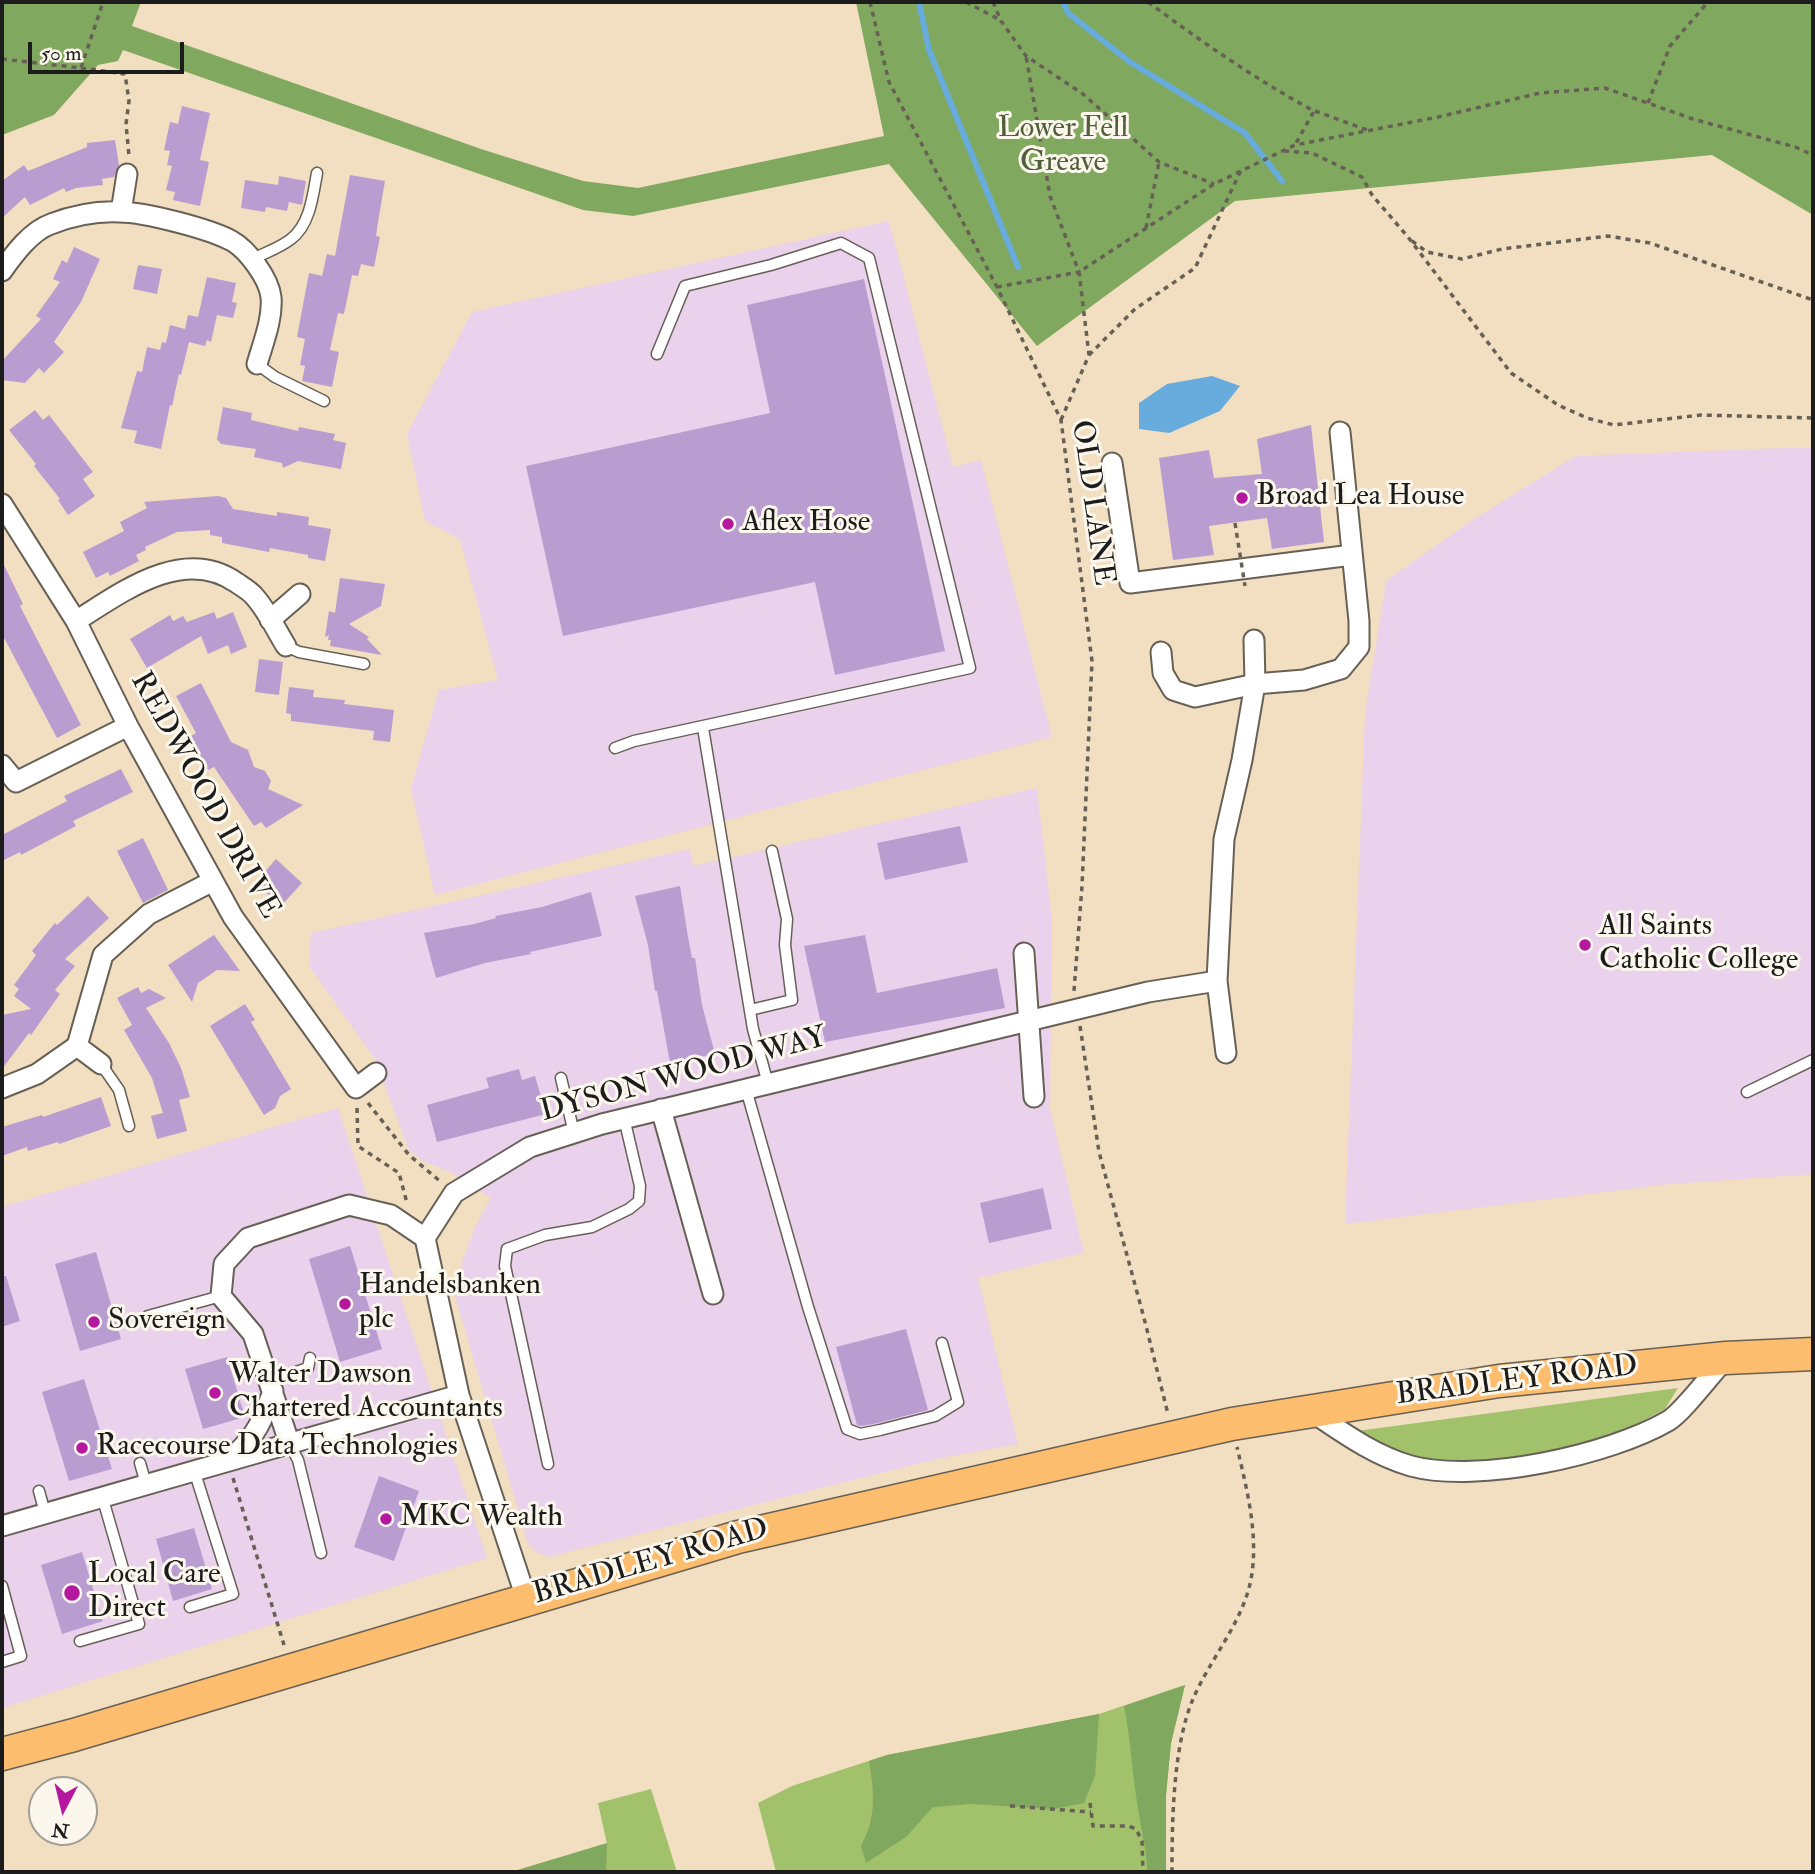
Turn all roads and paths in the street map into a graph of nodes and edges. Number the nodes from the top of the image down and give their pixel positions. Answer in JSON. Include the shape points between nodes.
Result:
{"nodes":[{"id":1,"x":103,"y":2,"type":"edge"},
{"id":2,"x":870,"y":2,"type":"edge"},
{"id":3,"x":966,"y":2,"type":"edge"},
{"id":4,"x":993,"y":2,"type":"edge"},
{"id":5,"x":1148,"y":2,"type":"edge"},
{"id":6,"x":1708,"y":2,"type":"edge"},
{"id":7,"x":1001,"y":22,"type":"junction"},
{"id":8,"x":1026,"y":55,"type":"junction"},
{"id":9,"x":2,"y":59,"type":"edge"},
{"id":10,"x":81,"y":68,"type":"junction"},
{"id":11,"x":1648,"y":103,"type":"junction"},
{"id":12,"x":1314,"y":111,"type":"junction"},
{"id":13,"x":1369,"y":130,"type":"junction"},
{"id":14,"x":1295,"y":145,"type":"junction"},
{"id":15,"x":1282,"y":151,"type":"junction"},
{"id":16,"x":1813,"y":155,"type":"edge"},
{"id":17,"x":1159,"y":162,"type":"junction"},
{"id":18,"x":1241,"y":170,"type":"junction"},
{"id":19,"x":317,"y":173,"type":"dead end"},
{"id":20,"x":127,"y":174,"type":"joint"},
{"id":21,"x":1214,"y":184,"type":"junction"},
{"id":22,"x":121,"y":212,"type":"junction"},
{"id":23,"x":1146,"y":229,"type":"junction"},
{"id":24,"x":1408,"y":237,"type":"junction"},
{"id":25,"x":251,"y":260,"type":"junction"},
{"id":26,"x":2,"y":271,"type":"edge"},
{"id":27,"x":1079,"y":272,"type":"junction"},
{"id":28,"x":997,"y":287,"type":"junction"},
{"id":29,"x":1813,"y":300,"type":"edge"},
{"id":30,"x":657,"y":354,"type":"dead end"},
{"id":31,"x":1089,"y":355,"type":"junction"},
{"id":32,"x":257,"y":364,"type":"joint"},
{"id":33,"x":324,"y":401,"type":"dead end"},
{"id":34,"x":1813,"y":418,"type":"edge"},
{"id":35,"x":1061,"y":419,"type":"junction"},
{"id":36,"x":1340,"y":432,"type":"dead end"},
{"id":37,"x":1112,"y":463,"type":"dead end"},
{"id":38,"x":2,"y":505,"type":"edge"},
{"id":39,"x":1235,"y":523,"type":"dead end"},
{"id":40,"x":1352,"y":555,"type":"junction"},
{"id":41,"x":1245,"y":586,"type":"dead end"},
{"id":42,"x":300,"y":594,"type":"dead end"},
{"id":43,"x":270,"y":620,"type":"junction"},
{"id":44,"x":76,"y":621,"type":"junction"},
{"id":45,"x":1254,"y":640,"type":"dead end"},
{"id":46,"x":286,"y":646,"type":"joint"},
{"id":47,"x":1161,"y":652,"type":"dead end"},
{"id":48,"x":364,"y":664,"type":"dead end"},
{"id":49,"x":1255,"y":684,"type":"junction"},
{"id":50,"x":128,"y":726,"type":"junction"},
{"id":51,"x":703,"y":728,"type":"junction"},
{"id":52,"x":615,"y":748,"type":"dead end"},
{"id":53,"x":2,"y":765,"type":"edge"},
{"id":54,"x":772,"y":851,"type":"dead end"},
{"id":55,"x":213,"y":881,"type":"junction"},
{"id":56,"x":1024,"y":953,"type":"dead end"},
{"id":57,"x":1217,"y":982,"type":"junction"},
{"id":58,"x":750,"y":1010,"type":"junction"},
{"id":59,"x":1078,"y":1010,"type":"junction"},
{"id":60,"x":1029,"y":1020,"type":"junction"},
{"id":61,"x":77,"y":1046,"type":"junction"},
{"id":62,"x":1226,"y":1054,"type":"dead end"},
{"id":63,"x":1813,"y":1060,"type":"edge"},
{"id":64,"x":102,"y":1064,"type":"joint"},
{"id":65,"x":376,"y":1073,"type":"dead end"},
{"id":66,"x":561,"y":1078,"type":"dead end"},
{"id":67,"x":768,"y":1084,"type":"junction"},
{"id":68,"x":2,"y":1088,"type":"edge"},
{"id":69,"x":356,"y":1088,"type":"junction"},
{"id":70,"x":746,"y":1089,"type":"junction"},
{"id":71,"x":1747,"y":1092,"type":"dead end"},
{"id":72,"x":1034,"y":1097,"type":"dead end"},
{"id":73,"x":661,"y":1109,"type":"junction"},
{"id":74,"x":624,"y":1118,"type":"junction"},
{"id":75,"x":129,"y":1126,"type":"dead end"},
{"id":76,"x":574,"y":1133,"type":"junction"},
{"id":77,"x":454,"y":1193,"type":"junction"},
{"id":78,"x":420,"y":1235,"type":"junction"},
{"id":79,"x":713,"y":1294,"type":"dead end"},
{"id":80,"x":221,"y":1296,"type":"junction"},
{"id":81,"x":148,"y":1316,"type":"dead end"},
{"id":82,"x":942,"y":1343,"type":"dead end"},
{"id":83,"x":1813,"y":1354,"type":"edge"},
{"id":84,"x":310,"y":1358,"type":"dead end"},
{"id":85,"x":1726,"y":1358,"type":"junction"},
{"id":86,"x":271,"y":1386,"type":"junction"},
{"id":87,"x":459,"y":1395,"type":"junction"},
{"id":88,"x":1309,"y":1410,"type":"junction"},
{"id":89,"x":1232,"y":1424,"type":"junction"},
{"id":90,"x":1173,"y":1437,"type":"junction"},
{"id":91,"x":289,"y":1442,"type":"junction"},
{"id":92,"x":227,"y":1460,"type":"junction"},
{"id":93,"x":140,"y":1463,"type":"dead end"},
{"id":94,"x":548,"y":1465,"type":"dead end"},
{"id":95,"x":194,"y":1469,"type":"junction"},
{"id":96,"x":146,"y":1484,"type":"junction"},
{"id":97,"x":39,"y":1491,"type":"dead end"},
{"id":98,"x":102,"y":1496,"type":"junction"},
{"id":99,"x":45,"y":1513,"type":"junction"},
{"id":100,"x":2,"y":1526,"type":"edge"},
{"id":101,"x":321,"y":1553,"type":"dead end"},
{"id":102,"x":2,"y":1586,"type":"edge"},
{"id":103,"x":526,"y":1598,"type":"junction"},
{"id":104,"x":190,"y":1606,"type":"dead end"},
{"id":105,"x":80,"y":1641,"type":"dead end"},
{"id":106,"x":2,"y":1662,"type":"edge"},
{"id":107,"x":293,"y":1670,"type":"junction"},
{"id":108,"x":2,"y":1754,"type":"edge"},
{"id":109,"x":1090,"y":1803,"type":"dead end"},
{"id":110,"x":1010,"y":1806,"type":"dead end"},
{"id":111,"x":1091,"y":1812,"type":"junction"},
{"id":112,"x":1143,"y":1872,"type":"edge"},
{"id":113,"x":1172,"y":1872,"type":"edge"}],
"edges":[{"from":1,"to":10,"type":"path"},
{"from":2,"to":28,"type":"path","name":"OLD LANE","via":[[889,82]]},
{"from":3,"to":7,"type":"path"},
{"from":4,"to":7,"type":"path"},
{"from":5,"to":12,"type":"path","via":[[1260,82]]},
{"from":6,"to":11,"type":"path","via":[[1670,46]]},
{"from":7,"to":8,"type":"path"},
{"from":8,"to":17,"type":"path","via":[[1083,94]]},
{"from":8,"to":27,"type":"path","via":[[1050,196]]},
{"from":9,"to":10,"type":"path"},
{"from":10,"to":20,"type":"path","via":[[125,74]]},
{"from":11,"to":13,"type":"path","via":[[1605,88],[1540,93]]},
{"from":11,"to":16,"type":"path"},
{"from":12,"to":13,"type":"path"},
{"from":12,"to":14,"type":"path"},
{"from":13,"to":14,"type":"path"},
{"from":14,"to":15,"type":"path"},
{"from":15,"to":18,"type":"path"},
{"from":15,"to":24,"type":"path","via":[[1312,153],[1362,177]]},
{"from":17,"to":21,"type":"path"},
{"from":17,"to":23,"type":"path"},
{"from":18,"to":21,"type":"path"},
{"from":18,"to":31,"type":"path","via":[[1195,268],[1135,309]]},
{"from":19,"to":25,"type":"lane","via":[[301,229],[292,239]]},
{"from":20,"to":22,"type":"street"},
{"from":21,"to":23,"type":"path"},
{"from":22,"to":25,"type":"street","via":[[218,235]]},
{"from":22,"to":26,"type":"street","via":[[49,224]]},
{"from":23,"to":27,"type":"path"},
{"from":24,"to":29,"type":"path","via":[[1427,252],[1462,259],[1502,249],[1618,237],[1650,243]]},
{"from":24,"to":34,"type":"path","via":[[1511,373],[1558,405],[1587,418],[1614,425],[1701,415]]},
{"from":25,"to":32,"type":"street","via":[[271,295],[270,318]]},
{"from":27,"to":28,"type":"path"},
{"from":27,"to":31,"type":"path"},
{"from":28,"to":35,"type":"path","name":"OLD LANE"},
{"from":30,"to":51,"type":"lane","via":[[685,286],[841,243],[869,258],[970,668]]},
{"from":31,"to":35,"type":"path"},
{"from":32,"to":33,"type":"lane"},
{"from":35,"to":59,"type":"path","name":"OLD LANE","via":[[1092,660],[1073,990]]},
{"from":36,"to":40,"type":"street","via":[[1349,456]]},
{"from":37,"to":40,"type":"street","via":[[1130,583]]},
{"from":38,"to":44,"type":"street","name":"REDWOOD DRIVE"},
{"from":39,"to":41,"type":"path","bridge":true},
{"from":40,"to":49,"type":"street","via":[[1359,647],[1340,669],[1304,680]]},
{"from":42,"to":43,"type":"street"},
{"from":43,"to":44,"type":"street","via":[[254,595],[230,578],[210,570],[184,569],[124,591]]},
{"from":43,"to":46,"type":"street"},
{"from":44,"to":50,"type":"street","name":"REDWOOD DRIVE"},
{"from":45,"to":49,"type":"street"},
{"from":46,"to":48,"type":"lane"},
{"from":47,"to":49,"type":"street","via":[[1163,673],[1173,690],[1195,697]]},
{"from":49,"to":57,"type":"street","via":[[1224,839]]},
{"from":50,"to":53,"type":"street","via":[[16,782]]},
{"from":50,"to":55,"type":"street","name":"REDWOOD DRIVE"},
{"from":51,"to":52,"type":"lane"},
{"from":51,"to":58,"type":"lane"},
{"from":54,"to":58,"type":"lane","via":[[787,919],[785,944],[792,1000]]},
{"from":55,"to":61,"type":"street","via":[[149,914],[103,955]]},
{"from":55,"to":69,"type":"street","name":"REDWOOD DRIVE","via":[[233,917]]},
{"from":56,"to":60,"type":"street"},
{"from":57,"to":59,"type":"street","name":"DYSON WOOD WAY","via":[[1148,992]]},
{"from":57,"to":62,"type":"street"},
{"from":58,"to":67,"type":"lane"},
{"from":59,"to":60,"type":"street","name":"DYSON WOOD WAY"},
{"from":59,"to":90,"type":"path","name":"OLD LANE","via":[[1099,1152]]},
{"from":60,"to":67,"type":"street","name":"DYSON WOOD WAY"},
{"from":60,"to":72,"type":"street"},
{"from":61,"to":64,"type":"street"},
{"from":61,"to":68,"type":"street","via":[[37,1074]]},
{"from":63,"to":71,"type":"lane"},
{"from":64,"to":75,"type":"lane","via":[[118,1090]]},
{"from":65,"to":69,"type":"street"},
{"from":66,"to":76,"type":"lane"},
{"from":67,"to":70,"type":"street","name":"DYSON WOOD WAY"},
{"from":69,"to":77,"type":"path","via":[[410,1155]]},
{"from":69,"to":78,"type":"path","via":[[358,1146],[399,1173]]},
{"from":70,"to":73,"type":"street","name":"DYSON WOOD WAY"},
{"from":70,"to":82,"type":"lane","via":[[847,1429],[860,1434],[935,1416],[958,1402]]},
{"from":73,"to":74,"type":"street","name":"DYSON WOOD WAY"},
{"from":73,"to":79,"type":"street"},
{"from":74,"to":76,"type":"street","name":"DYSON WOOD WAY"},
{"from":74,"to":94,"type":"lane","via":[[640,1186],[639,1201],[592,1227],[545,1235],[507,1249],[505,1266]]},
{"from":76,"to":77,"type":"street","name":"DYSON WOOD WAY","via":[[530,1147]]},
{"from":77,"to":78,"type":"street","name":"DYSON WOOD WAY"},
{"from":78,"to":80,"type":"street","via":[[391,1215],[349,1205],[248,1238],[224,1264]]},
{"from":78,"to":87,"type":"street"},
{"from":80,"to":81,"type":"lane"},
{"from":80,"to":86,"type":"street","via":[[253,1334]]},
{"from":83,"to":85,"type":"main road","name":"BRADLEY ROAD"},
{"from":84,"to":86,"type":"lane","via":[[308,1368]]},
{"from":85,"to":88,"type":"main road","name":"BRADLEY ROAD","via":[[1499,1381]]},
{"from":85,"to":88,"type":"street","name":"BRADLEY ROAD","via":[[1671,1420],[1604,1449],[1525,1467],[1462,1471],[1412,1466],[1368,1449]]},
{"from":86,"to":91,"type":"street"},
{"from":86,"to":92,"type":"street","via":[[263,1421],[248,1443]]},
{"from":87,"to":91,"type":"street"},
{"from":87,"to":103,"type":"street"},
{"from":88,"to":89,"type":"main road","name":"BRADLEY ROAD"},
{"from":89,"to":90,"type":"main road","name":"BRADLEY ROAD"},
{"from":89,"to":113,"type":"path","via":[[1254,1539],[1251,1580],[1242,1608],[1192,1700],[1180,1746]]},
{"from":90,"to":103,"type":"main road","name":"BRADLEY ROAD","via":[[738,1537]]},
{"from":91,"to":92,"type":"street"},
{"from":91,"to":101,"type":"lane","via":[[298,1460]]},
{"from":92,"to":95,"type":"street"},
{"from":92,"to":107,"type":"path"},
{"from":93,"to":96,"type":"lane"},
{"from":95,"to":96,"type":"street"},
{"from":95,"to":104,"type":"lane","via":[[233,1594]]},
{"from":96,"to":98,"type":"street"},
{"from":97,"to":99,"type":"lane"},
{"from":98,"to":99,"type":"street"},
{"from":98,"to":105,"type":"lane","via":[[139,1624]]},
{"from":99,"to":100,"type":"street"},
{"from":102,"to":106,"type":"lane","via":[[21,1656]]},
{"from":103,"to":107,"type":"main road","name":"BRADLEY ROAD"},
{"from":107,"to":108,"type":"main road","name":"BRADLEY ROAD"},
{"from":109,"to":111,"type":"path"},
{"from":110,"to":111,"type":"path"},
{"from":111,"to":112,"type":"path","via":[[1093,1826],[1136,1829],[1142,1841]]}]}
